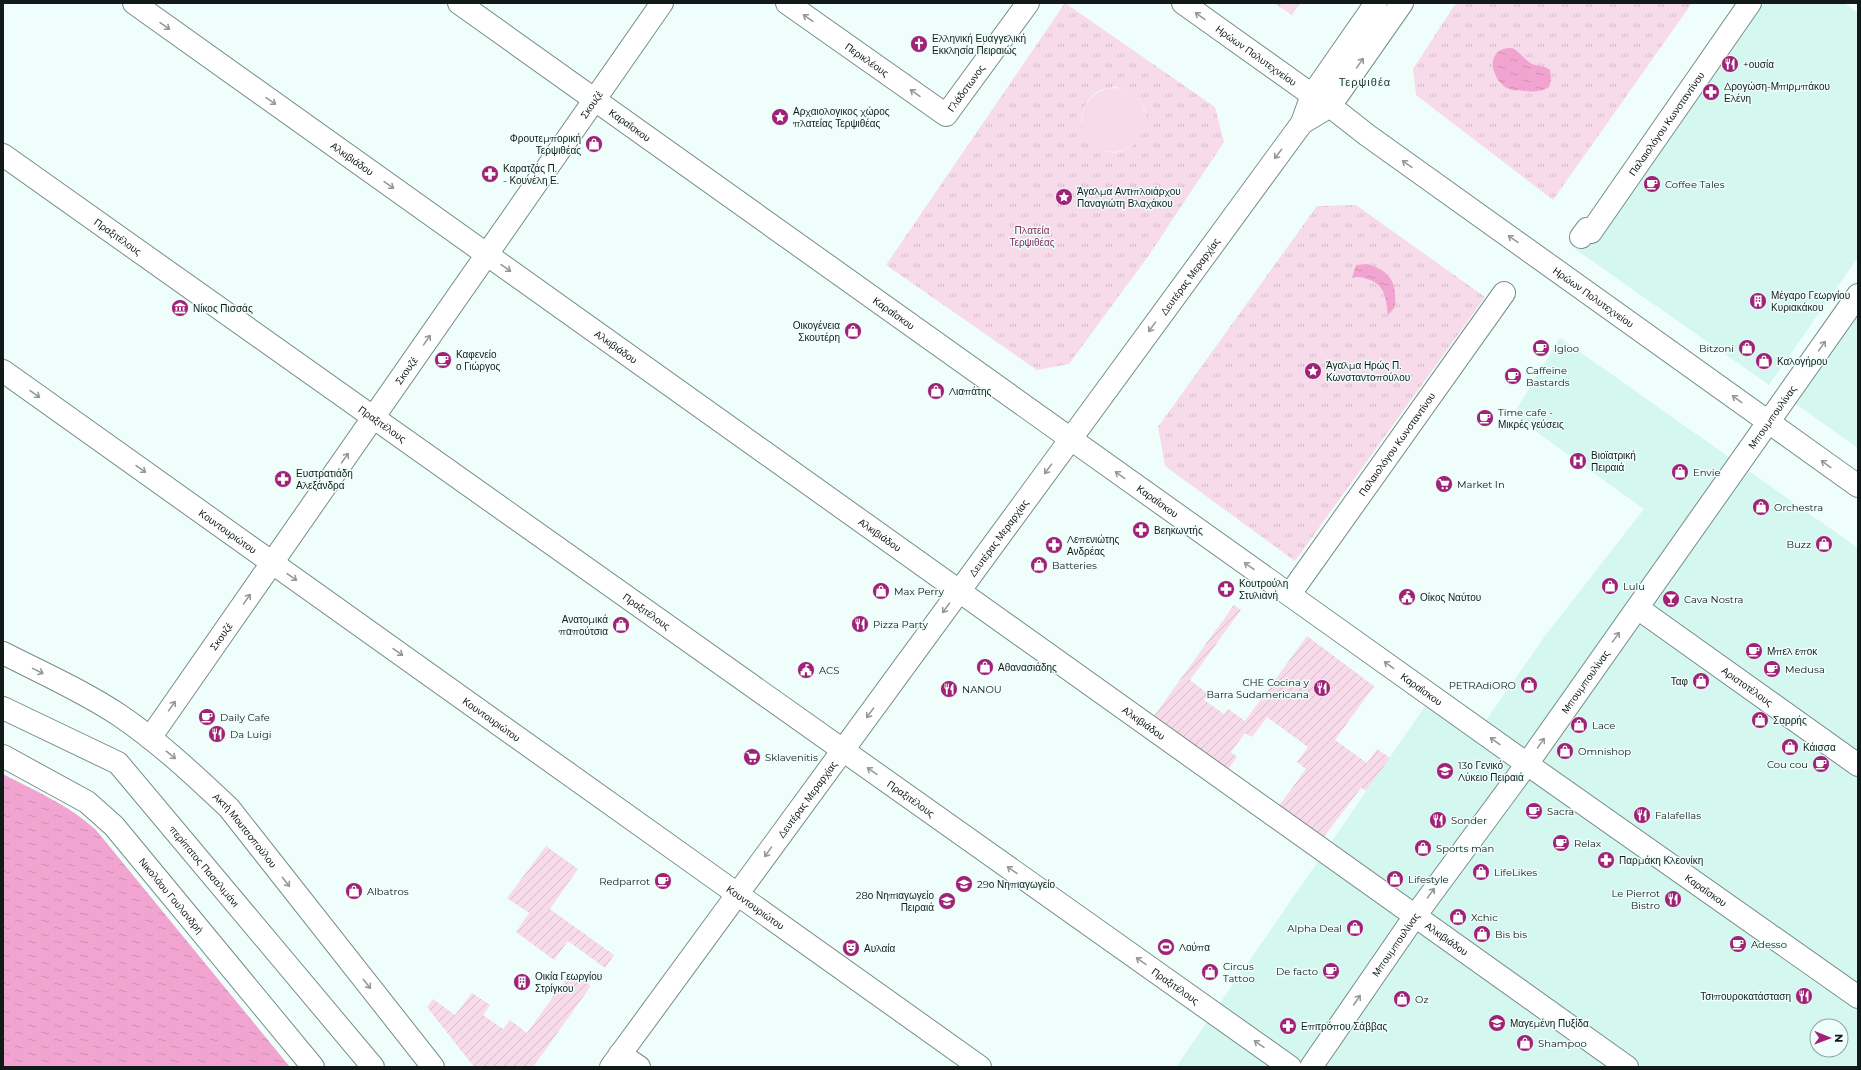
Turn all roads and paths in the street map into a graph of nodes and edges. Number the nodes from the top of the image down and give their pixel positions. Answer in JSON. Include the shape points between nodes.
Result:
{"nodes":[{"id":1,"x":134,"y":3,"type":"edge"},
{"id":2,"x":459,"y":3,"type":"edge"},
{"id":3,"x":662,"y":3,"type":"edge"},
{"id":4,"x":787,"y":3,"type":"edge"},
{"id":5,"x":1028,"y":3,"type":"edge"},
{"id":6,"x":1182,"y":3,"type":"edge"},
{"id":7,"x":1376,"y":3,"type":"edge"},
{"id":8,"x":1402,"y":3,"type":"edge"},
{"id":9,"x":1750,"y":3,"type":"edge"},
{"id":10,"x":594,"y":100,"type":"junction"},
{"id":11,"x":1321,"y":101,"type":"junction"},
{"id":12,"x":946,"y":115,"type":"joint"},
{"id":13,"x":3,"y":155,"type":"edge"},
{"id":14,"x":1582,"y":237,"type":"dead end"},
{"id":15,"x":487,"y":254,"type":"junction"},
{"id":16,"x":1504,"y":293,"type":"dead end"},
{"id":17,"x":1858,"y":295,"type":"edge"},
{"id":18,"x":3,"y":371,"type":"edge"},
{"id":19,"x":373,"y":417,"type":"junction"},
{"id":20,"x":1768,"y":422,"type":"junction"},
{"id":21,"x":1071,"y":438,"type":"junction"},
{"id":22,"x":1858,"y":486,"type":"edge"},
{"id":23,"x":272,"y":563,"type":"junction"},
{"id":24,"x":959,"y":591,"type":"junction"},
{"id":25,"x":1290,"y":594,"type":"junction"},
{"id":26,"x":1638,"y":608,"type":"junction"},
{"id":27,"x":3,"y":654,"type":"edge"},
{"id":28,"x":3,"y":708,"type":"edge"},
{"id":29,"x":150,"y":738,"type":"junction"},
{"id":30,"x":842,"y":750,"type":"junction"},
{"id":31,"x":3,"y":756,"type":"edge"},
{"id":32,"x":1527,"y":764,"type":"junction"},
{"id":33,"x":1858,"y":765,"type":"edge"},
{"id":34,"x":737,"y":894,"type":"junction"},
{"id":35,"x":1415,"y":916,"type":"junction"},
{"id":36,"x":1858,"y":997,"type":"edge"},
{"id":37,"x":615,"y":1060,"type":"edge"},
{"id":38,"x":313,"y":1067,"type":"edge"},
{"id":39,"x":373,"y":1067,"type":"edge"},
{"id":40,"x":433,"y":1067,"type":"edge"},
{"id":41,"x":639,"y":1067,"type":"edge"},
{"id":42,"x":980,"y":1067,"type":"edge"},
{"id":43,"x":1290,"y":1067,"type":"edge"},
{"id":44,"x":1311,"y":1067,"type":"edge"},
{"id":45,"x":1627,"y":1067,"type":"edge"}],
"edges":[{"from":1,"to":15,"type":"street","name":"Αλκιβιάδου","one_way":true},
{"from":2,"to":10,"type":"street","name":"Καραΐσκου"},
{"from":3,"to":10,"type":"street","name":"Σκουζέ"},
{"from":12,"to":4,"type":"street","name":"Περικλέους","one_way":true},
{"from":5,"to":12,"type":"street","name":"Γλάδστωνος"},
{"from":11,"to":6,"type":"street","name":"Ηρώων Πολυτεχνείου","one_way":true},
{"from":7,"to":11,"type":"street","name":"Δευτέρας Μεραρχίας"},
{"from":11,"to":8,"type":"street","name":"Δευτέρας Μεραρχίας","one_way":true},
{"from":9,"to":14,"type":"street","name":"Παλαιολόγου Κωνσταντίνου","via":[[1591,232],[1587,229]]},
{"from":10,"to":15,"type":"street","name":"Σκουζέ"},
{"from":10,"to":21,"type":"street","name":"Καραΐσκου"},
{"from":20,"to":11,"type":"street","name":"Ηρώων Πολυτεχνείου","one_way":true},
{"from":11,"to":21,"type":"street","name":"Δευτέρας Μεραρχίας","one_way":true,"via":[[1302,123]]},
{"from":13,"to":19,"type":"street","name":"Πραξιτέλους"},
{"from":19,"to":15,"type":"street","name":"Σκουζέ","one_way":true},
{"from":15,"to":24,"type":"street","name":"Αλκιβιάδου","one_way":true},
{"from":16,"to":25,"type":"street","name":"Παλαιολόγου Κωνσταντίνου"},
{"from":20,"to":17,"type":"street","name":"Μπουμπουλίνας","one_way":true},
{"from":18,"to":23,"type":"street","name":"Κουντουριώτου","one_way":true},
{"from":23,"to":19,"type":"street","name":"Σκουζέ","one_way":true},
{"from":19,"to":30,"type":"street","name":"Πραξιτέλους"},
{"from":22,"to":20,"type":"street","name":"Ηρώων Πολυτεχνείου","one_way":true},
{"from":20,"to":26,"type":"street","name":"Μπουμπουλίνας"},
{"from":21,"to":24,"type":"street","name":"Δευτέρας Μεραρχίας","one_way":true},
{"from":25,"to":21,"type":"street","name":"Καραΐσκου","one_way":true},
{"from":29,"to":23,"type":"street","name":"Σκουζέ","one_way":true},
{"from":23,"to":34,"type":"street","name":"Κουντουριώτου","one_way":true},
{"from":24,"to":30,"type":"street","name":"Δευτέρας Μεραρχίας","one_way":true},
{"from":24,"to":35,"type":"street","name":"Αλκιβιάδου"},
{"from":32,"to":25,"type":"street","name":"Καραΐσκου","one_way":true},
{"from":32,"to":26,"type":"street","name":"Μπουμπουλίνας","one_way":true},
{"from":26,"to":33,"type":"street","name":"Αριστοτέλους"},
{"from":27,"to":29,"type":"street","name":"Ακτή Μουτσοπούλου","one_way":true,"via":[[76,690],[119,715]]},
{"from":28,"to":39,"type":"street","name":"περίπατος Πασαλιμάνι","via":[[118,763]]},
{"from":29,"to":40,"type":"street","name":"Ακτή Μουτσοπούλου","one_way":true,"via":[[175,757],[229,808]]},
{"from":30,"to":34,"type":"street","name":"Δευτέρας Μεραρχίας","one_way":true},
{"from":43,"to":30,"type":"street","name":"Πραξιτέλους","one_way":true},
{"from":31,"to":38,"type":"street","name":"Νικολάου Γουλανδρή","via":[[87,802],[114,826]]},
{"from":35,"to":32,"type":"street","name":"Μπουμπουλίνας","one_way":true},
{"from":32,"to":36,"type":"street","name":"Καραΐσκου"},
{"from":34,"to":37,"type":"street","name":"Δευτέρας Μεραρχίας"},
{"from":34,"to":42,"type":"street","name":"Κουντουριώτου"},
{"from":44,"to":35,"type":"street","name":"Μπουμπουλίνας","one_way":true},
{"from":35,"to":45,"type":"street","name":"Αλκιβιάδου"},
{"from":37,"to":41,"type":"street"}]}
